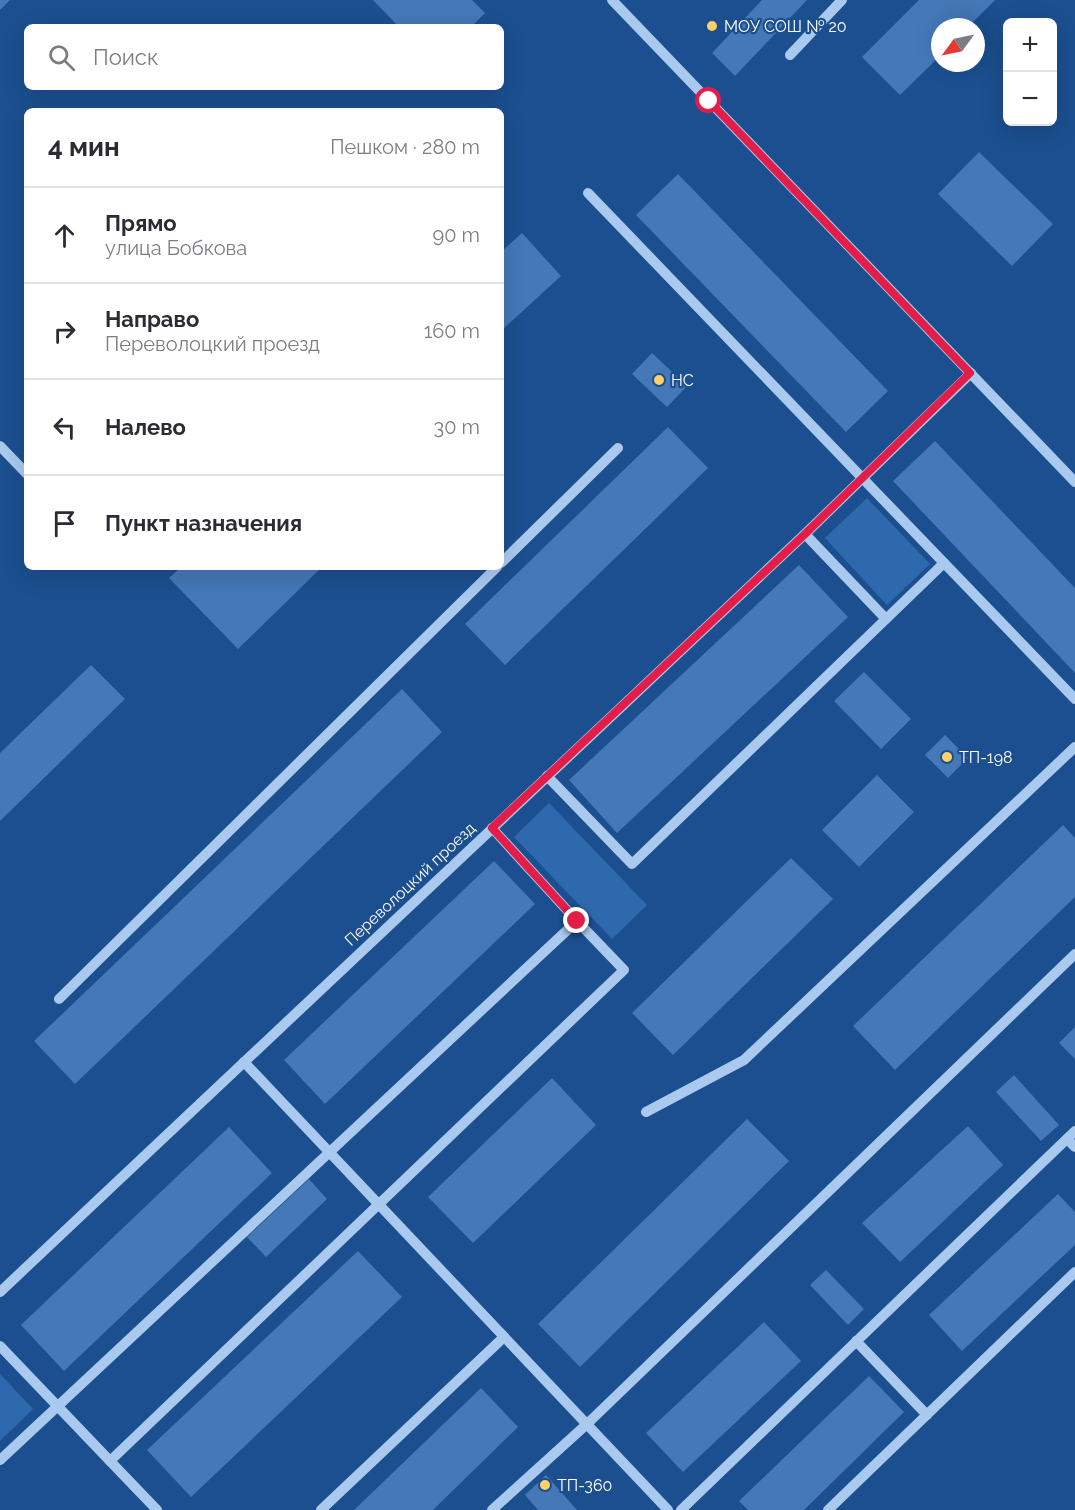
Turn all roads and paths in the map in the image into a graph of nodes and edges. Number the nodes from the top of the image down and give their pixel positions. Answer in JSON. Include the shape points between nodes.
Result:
{"nodes":[{"id":1,"x":612,"y":0,"type":"edge"},
{"id":2,"x":842,"y":0,"type":"edge"},
{"id":3,"x":790,"y":55,"type":"dead end"},
{"id":4,"x":588,"y":193,"type":"dead end"},
{"id":5,"x":970,"y":373,"type":"junction"},
{"id":6,"x":0,"y":446,"type":"edge"},
{"id":7,"x":618,"y":448,"type":"dead end"},
{"id":8,"x":24,"y":471,"type":"edge"},
{"id":9,"x":861,"y":477,"type":"junction"},
{"id":10,"x":1075,"y":482,"type":"edge"},
{"id":11,"x":805,"y":534,"type":"junction"},
{"id":12,"x":504,"y":560,"type":"edge"},
{"id":13,"x":944,"y":563,"type":"junction"},
{"id":14,"x":494,"y":570,"type":"edge"},
{"id":15,"x":886,"y":619,"type":"junction"},
{"id":16,"x":1075,"y":699,"type":"edge"},
{"id":17,"x":1075,"y":747,"type":"edge"},
{"id":18,"x":547,"y":776,"type":"junction"},
{"id":19,"x":492,"y":828,"type":"junction"},
{"id":20,"x":577,"y":921,"type":"junction"},
{"id":21,"x":1075,"y":954,"type":"edge"},
{"id":22,"x":59,"y":999,"type":"dead end"},
{"id":23,"x":244,"y":1062,"type":"junction"},
{"id":24,"x":646,"y":1112,"type":"dead end"},
{"id":25,"x":1071,"y":1135,"type":"edge"},
{"id":26,"x":1075,"y":1147,"type":"edge"},
{"id":27,"x":330,"y":1152,"type":"junction"},
{"id":28,"x":379,"y":1204,"type":"junction"},
{"id":29,"x":1075,"y":1272,"type":"edge"},
{"id":30,"x":0,"y":1292,"type":"edge"},
{"id":31,"x":504,"y":1336,"type":"junction"},
{"id":32,"x":856,"y":1341,"type":"junction"},
{"id":33,"x":0,"y":1346,"type":"edge"},
{"id":34,"x":57,"y":1407,"type":"junction"},
{"id":35,"x":927,"y":1414,"type":"junction"},
{"id":36,"x":587,"y":1424,"type":"junction"},
{"id":37,"x":0,"y":1460,"type":"edge"},
{"id":38,"x":110,"y":1461,"type":"junction"},
{"id":39,"x":156,"y":1510,"type":"edge"},
{"id":40,"x":321,"y":1510,"type":"edge"},
{"id":41,"x":492,"y":1510,"type":"edge"},
{"id":42,"x":668,"y":1510,"type":"edge"},
{"id":43,"x":681,"y":1510,"type":"edge"},
{"id":44,"x":828,"y":1510,"type":"edge"}],
"edges":[{"from":1,"to":5,"type":"street"},
{"from":2,"to":3,"type":"street"},
{"from":4,"to":9,"type":"street"},
{"from":5,"to":9,"type":"street","name":"Переволоцкий проезд"},
{"from":5,"to":10,"type":"street"},
{"from":6,"to":8,"type":"street"},
{"from":7,"to":12,"type":"street"},
{"from":9,"to":11,"type":"street","name":"Переволоцкий проезд"},
{"from":9,"to":13,"type":"street"},
{"from":11,"to":15,"type":"street"},
{"from":11,"to":18,"type":"street","name":"Переволоцкий проезд"},
{"from":13,"to":15,"type":"street"},
{"from":13,"to":16,"type":"street"},
{"from":14,"to":22,"type":"street"},
{"from":15,"to":18,"type":"street","via":[[632,864]]},
{"from":17,"to":24,"type":"street","via":[[744,1060]]},
{"from":18,"to":19,"type":"street","name":"Переволоцкий проезд"},
{"from":19,"to":20,"type":"street"},
{"from":19,"to":23,"type":"street","name":"Переволоцкий проезд"},
{"from":20,"to":27,"type":"street"},
{"from":20,"to":28,"type":"street","via":[[624,970]]},
{"from":21,"to":36,"type":"street"},
{"from":23,"to":27,"type":"street"},
{"from":23,"to":30,"type":"street","name":"Переволоцкий проезд"},
{"from":25,"to":26,"type":"street"},
{"from":25,"to":32,"type":"street"},
{"from":27,"to":28,"type":"street"},
{"from":27,"to":34,"type":"street"},
{"from":28,"to":31,"type":"street"},
{"from":28,"to":38,"type":"street"},
{"from":29,"to":35,"type":"street"},
{"from":31,"to":36,"type":"street"},
{"from":31,"to":40,"type":"street"},
{"from":32,"to":35,"type":"street"},
{"from":32,"to":43,"type":"street"},
{"from":33,"to":34,"type":"street"},
{"from":34,"to":37,"type":"street"},
{"from":34,"to":38,"type":"street"},
{"from":35,"to":44,"type":"street"},
{"from":36,"to":41,"type":"street"},
{"from":36,"to":42,"type":"street"},
{"from":38,"to":39,"type":"street"}]}
